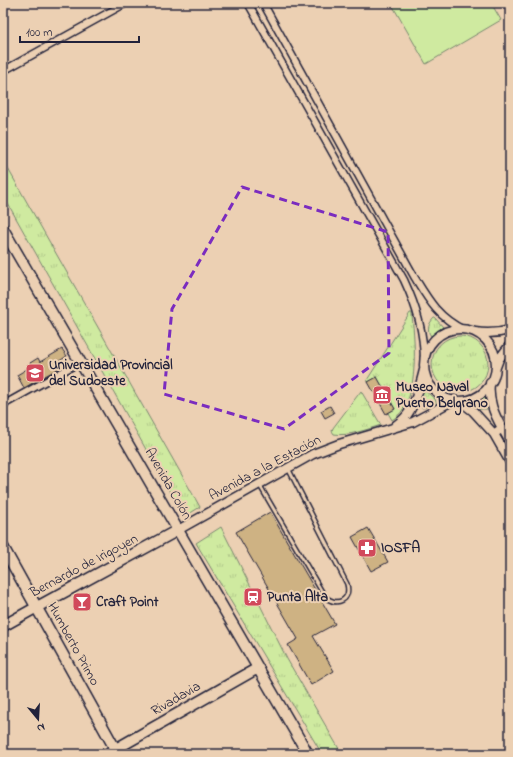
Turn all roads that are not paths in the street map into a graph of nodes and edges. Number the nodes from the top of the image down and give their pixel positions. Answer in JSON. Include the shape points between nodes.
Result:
{"nodes":[{"id":1,"x":126,"y":3,"type":"edge"},
{"id":2,"x":248,"y":3,"type":"edge"},
{"id":3,"x":263,"y":3,"type":"edge"},
{"id":4,"x":3,"y":71,"type":"edge"},
{"id":5,"x":3,"y":228,"type":"edge"},
{"id":6,"x":464,"y":330,"type":"junction"},
{"id":7,"x":510,"y":330,"type":"edge"},
{"id":8,"x":474,"y":332,"type":"junction"},
{"id":9,"x":510,"y":345,"type":"edge"},
{"id":10,"x":80,"y":362,"type":"junction"},
{"id":11,"x":424,"y":366,"type":"junction"},
{"id":12,"x":495,"y":370,"type":"junction"},
{"id":13,"x":490,"y":383,"type":"junction"},
{"id":14,"x":457,"y":400,"type":"junction"},
{"id":15,"x":3,"y":405,"type":"edge"},
{"id":16,"x":502,"y":428,"type":"junction"},
{"id":17,"x":391,"y":429,"type":"junction"},
{"id":18,"x":494,"y":434,"type":"junction"},
{"id":19,"x":510,"y":442,"type":"edge"},
{"id":20,"x":510,"y":462,"type":"edge"},
{"id":21,"x":288,"y":468,"type":"junction"},
{"id":22,"x":259,"y":484,"type":"junction"},
{"id":23,"x":178,"y":530,"type":"junction"},
{"id":24,"x":3,"y":547,"type":"edge"},
{"id":25,"x":37,"y":607,"type":"junction"},
{"id":26,"x":3,"y":626,"type":"edge"},
{"id":27,"x":258,"y":668,"type":"junction"},
{"id":28,"x":114,"y":752,"type":"edge"},
{"id":29,"x":308,"y":754,"type":"edge"}],
"edges":[{"from":1,"to":4,"type":"street"},
{"from":2,"to":11,"type":"street","via":[[404,280],[421,327]]},
{"from":3,"to":6,"type":"street","via":[[426,296],[448,321]]},
{"from":5,"to":10,"type":"main road","name":"Avenida Colón"},
{"from":6,"to":8,"type":"street"},
{"from":6,"to":11,"type":"street","via":[[451,330],[435,339],[427,350]]},
{"from":7,"to":8,"type":"street","via":[[484,334]]},
{"from":8,"to":12,"type":"street","via":[[491,347],[495,358]]},
{"from":9,"to":12,"type":"street"},
{"from":10,"to":15,"type":"street"},
{"from":10,"to":23,"type":"main road","name":"Avenida Colón"},
{"from":11,"to":14,"type":"street","via":[[427,380],[434,390]]},
{"from":11,"to":17,"type":"street","via":[[410,411]]},
{"from":12,"to":13,"type":"street"},
{"from":13,"to":14,"type":"street","via":[[478,396]]},
{"from":13,"to":16,"type":"street","via":[[491,402]]},
{"from":14,"to":17,"type":"street","name":"Avenida a la Estación","via":[[413,422]]},
{"from":14,"to":18,"type":"street","via":[[473,410]]},
{"from":16,"to":18,"type":"street"},
{"from":16,"to":19,"type":"street"},
{"from":17,"to":21,"type":"street","name":"Avenida a la Estación","via":[[339,444],[313,454]]},
{"from":18,"to":20,"type":"street"},
{"from":21,"to":22,"type":"street","name":"Avenida a la Estación"},
{"from":21,"to":22,"type":"lane","via":[[347,584],[348,594],[342,601],[334,602],[326,597]]},
{"from":22,"to":23,"type":"street","name":"Avenida a la Estación"},
{"from":23,"to":25,"type":"main road","name":"Bernardo de Irigoyen"},
{"from":23,"to":27,"type":"main road","name":"Avenida Colón"},
{"from":24,"to":25,"type":"main road","name":"Humberto Primo"},
{"from":25,"to":26,"type":"main road","name":"Bernardo de Irigoyen"},
{"from":25,"to":28,"type":"main road","name":"Humberto Primo"},
{"from":27,"to":28,"type":"main road","name":"Rivadavia"},
{"from":27,"to":29,"type":"main road","name":"Avenida Colón"}]}
